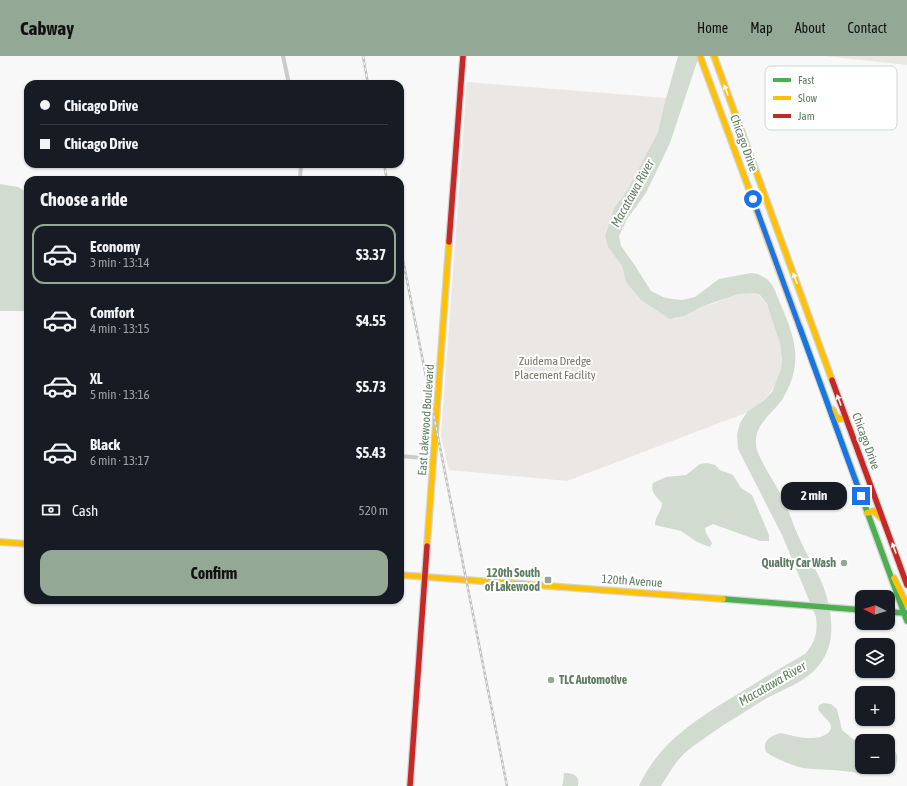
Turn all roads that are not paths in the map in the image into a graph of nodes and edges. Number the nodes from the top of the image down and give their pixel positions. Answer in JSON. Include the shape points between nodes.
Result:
{"nodes":[{"id":1,"x":284,"y":56,"type":"edge"},
{"id":2,"x":464,"y":56,"type":"edge"},
{"id":3,"x":714,"y":56,"type":"edge"},
{"id":4,"x":701,"y":58,"type":"edge"},
{"id":5,"x":288,"y":80,"type":"edge"},
{"id":6,"x":769,"y":209,"type":"junction"},
{"id":7,"x":757,"y":210,"type":"junction"},
{"id":8,"x":814,"y":369,"type":"junction"},
{"id":9,"x":846,"y":418,"type":"junction"},
{"id":10,"x":404,"y":456,"type":"edge"},
{"id":11,"x":434,"y":459,"type":"junction"},
{"id":12,"x":867,"y":514,"type":"junction"},
{"id":13,"x":884,"y":522,"type":"junction"},
{"id":14,"x":0,"y":542,"type":"edge"},
{"id":15,"x":24,"y":544,"type":"edge"},
{"id":16,"x":890,"y":572,"type":"junction"},
{"id":17,"x":404,"y":575,"type":"edge"},
{"id":18,"x":426,"y":577,"type":"junction"},
{"id":19,"x":907,"y":585,"type":"edge"},
{"id":20,"x":907,"y":605,"type":"edge"},
{"id":21,"x":855,"y":609,"type":"edge"},
{"id":22,"x":895,"y":612,"type":"edge"},
{"id":23,"x":905,"y":613,"type":"edge"},
{"id":24,"x":907,"y":621,"type":"edge"},
{"id":25,"x":410,"y":786,"type":"edge"}],
"edges":[{"from":1,"to":5,"type":"street"},
{"from":2,"to":11,"type":"main road","name":"East Lakewood Boulevard"},
{"from":6,"to":3,"type":"main road","name":"Chicago Drive","one_way":true},
{"from":4,"to":7,"type":"main road","name":"Chicago Drive"},
{"from":6,"to":7,"type":"main road"},
{"from":9,"to":6,"type":"main road","name":"Chicago Drive","one_way":true},
{"from":7,"to":8,"type":"main road","name":"Chicago Drive"},
{"from":8,"to":9,"type":"main road","via":[[818,370],[835,415],[839,419]]},
{"from":8,"to":12,"type":"main road","name":"Chicago Drive"},
{"from":9,"to":13,"type":"main road","name":"Chicago Drive"},
{"from":10,"to":11,"type":"street"},
{"from":11,"to":18,"type":"main road","name":"East Lakewood Boulevard"},
{"from":12,"to":13,"type":"main road","via":[[874,511]]},
{"from":12,"to":16,"type":"main road","name":"Chicago Drive"},
{"from":19,"to":13,"type":"main road","name":"Chicago Drive","one_way":true},
{"from":14,"to":15,"type":"main road"},
{"from":16,"to":20,"type":"main road"},
{"from":16,"to":23,"type":"main road","name":"Chicago Drive"},
{"from":17,"to":18,"type":"main road","name":"120th Avenue"},
{"from":18,"to":21,"type":"main road","name":"120th Avenue"},
{"from":18,"to":25,"type":"main road","name":"East Lakewood Boulevard"},
{"from":22,"to":23,"type":"main road"},
{"from":23,"to":24,"type":"main road","name":"Chicago Drive"}]}
